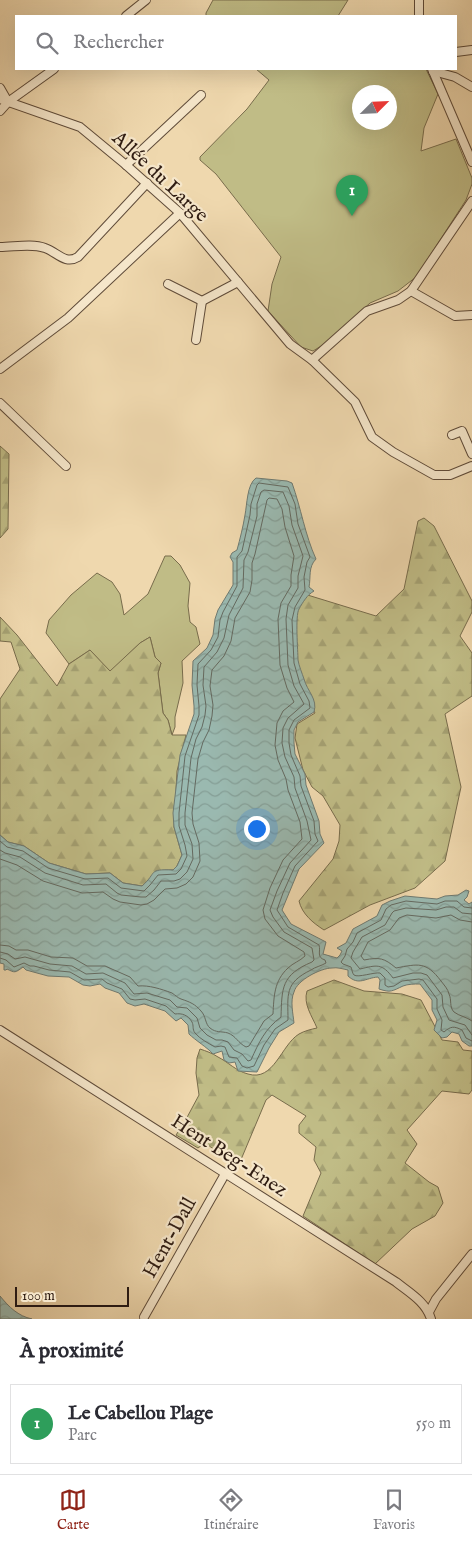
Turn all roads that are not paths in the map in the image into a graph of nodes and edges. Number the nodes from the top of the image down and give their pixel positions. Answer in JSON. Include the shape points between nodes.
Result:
{"nodes":[{"id":1,"x":146,"y":0,"type":"edge"},
{"id":2,"x":419,"y":0,"type":"edge"},
{"id":3,"x":127,"y":15,"type":"edge"},
{"id":4,"x":419,"y":15,"type":"edge"},
{"id":5,"x":472,"y":50,"type":"edge"},
{"id":6,"x":457,"y":52,"type":"edge"},
{"id":7,"x":53,"y":70,"type":"edge"},
{"id":8,"x":433,"y":70,"type":"edge"},
{"id":9,"x":472,"y":87,"type":"edge"},
{"id":10,"x":0,"y":88,"type":"edge"},
{"id":11,"x":202,"y":95,"type":"dead end"},
{"id":12,"x":0,"y":99,"type":"edge"},
{"id":13,"x":8,"y":102,"type":"junction"},
{"id":14,"x":0,"y":111,"type":"edge"},
{"id":15,"x":469,"y":151,"type":"edge"},
{"id":16,"x":472,"y":162,"type":"edge"},
{"id":17,"x":126,"y":165,"type":"junction"},
{"id":18,"x":147,"y":183,"type":"junction"},
{"id":19,"x":472,"y":201,"type":"edge"},
{"id":20,"x":180,"y":213,"type":"junction"},
{"id":21,"x":0,"y":247,"type":"edge"},
{"id":22,"x":238,"y":282,"type":"junction"},
{"id":23,"x":168,"y":284,"type":"dead end"},
{"id":24,"x":411,"y":291,"type":"junction"},
{"id":25,"x":202,"y":301,"type":"junction"},
{"id":26,"x":472,"y":315,"type":"edge"},
{"id":27,"x":196,"y":340,"type":"dead end"},
{"id":28,"x":312,"y":360,"type":"junction"},
{"id":29,"x":0,"y":369,"type":"edge"},
{"id":30,"x":0,"y":403,"type":"edge"},
{"id":31,"x":452,"y":435,"type":"dead end"},
{"id":32,"x":472,"y":454,"type":"edge"},
{"id":33,"x":66,"y":466,"type":"dead end"},
{"id":34,"x":472,"y":466,"type":"edge"},
{"id":35,"x":0,"y":1030,"type":"edge"},
{"id":36,"x":225,"y":1174,"type":"junction"},
{"id":37,"x":472,"y":1254,"type":"edge"},
{"id":38,"x":430,"y":1315,"type":"edge"},
{"id":39,"x":144,"y":1317,"type":"dead end"}],
"edges":[{"from":1,"to":3,"type":"street"},
{"from":2,"to":4,"type":"street"},
{"from":5,"to":6,"type":"street"},
{"from":7,"to":13,"type":"street"},
{"from":8,"to":9,"type":"street"},
{"from":8,"to":15,"type":"street"},
{"from":10,"to":13,"type":"street"},
{"from":11,"to":17,"type":"street"},
{"from":12,"to":13,"type":"street","name":"Allée du Large"},
{"from":13,"to":14,"type":"street"},
{"from":13,"to":17,"type":"street","name":"Allée du Large","via":[[80,127]]},
{"from":15,"to":16,"type":"street"},
{"from":17,"to":18,"type":"street","name":"Allée du Large"},
{"from":18,"to":20,"type":"street","name":"Allée du Large"},
{"from":18,"to":21,"type":"street","via":[[73,260],[66,260],[40,246]]},
{"from":19,"to":24,"type":"street"},
{"from":20,"to":22,"type":"street","name":"Allée du Large"},
{"from":20,"to":29,"type":"street","via":[[68,318]]},
{"from":22,"to":25,"type":"street"},
{"from":22,"to":28,"type":"street","name":"Allée du Large","via":[[290,344]]},
{"from":23,"to":25,"type":"street"},
{"from":24,"to":26,"type":"street","via":[[455,316]]},
{"from":24,"to":28,"type":"street","via":[[398,300],[367,311]]},
{"from":25,"to":27,"type":"street"},
{"from":28,"to":34,"type":"street","name":"Allée du Large","via":[[355,402],[372,437],[393,452],[434,475],[450,475]]},
{"from":30,"to":33,"type":"street"},
{"from":31,"to":32,"type":"street","via":[[462,431]]},
{"from":35,"to":36,"type":"street","name":"Hent Beg-Enez"},
{"from":36,"to":38,"type":"street","name":"Hent Beg-Enez","via":[[396,1282],[417,1298]]},
{"from":36,"to":39,"type":"street","name":"Hent-Dall"},
{"from":37,"to":38,"type":"street","via":[[436,1299]]}]}
